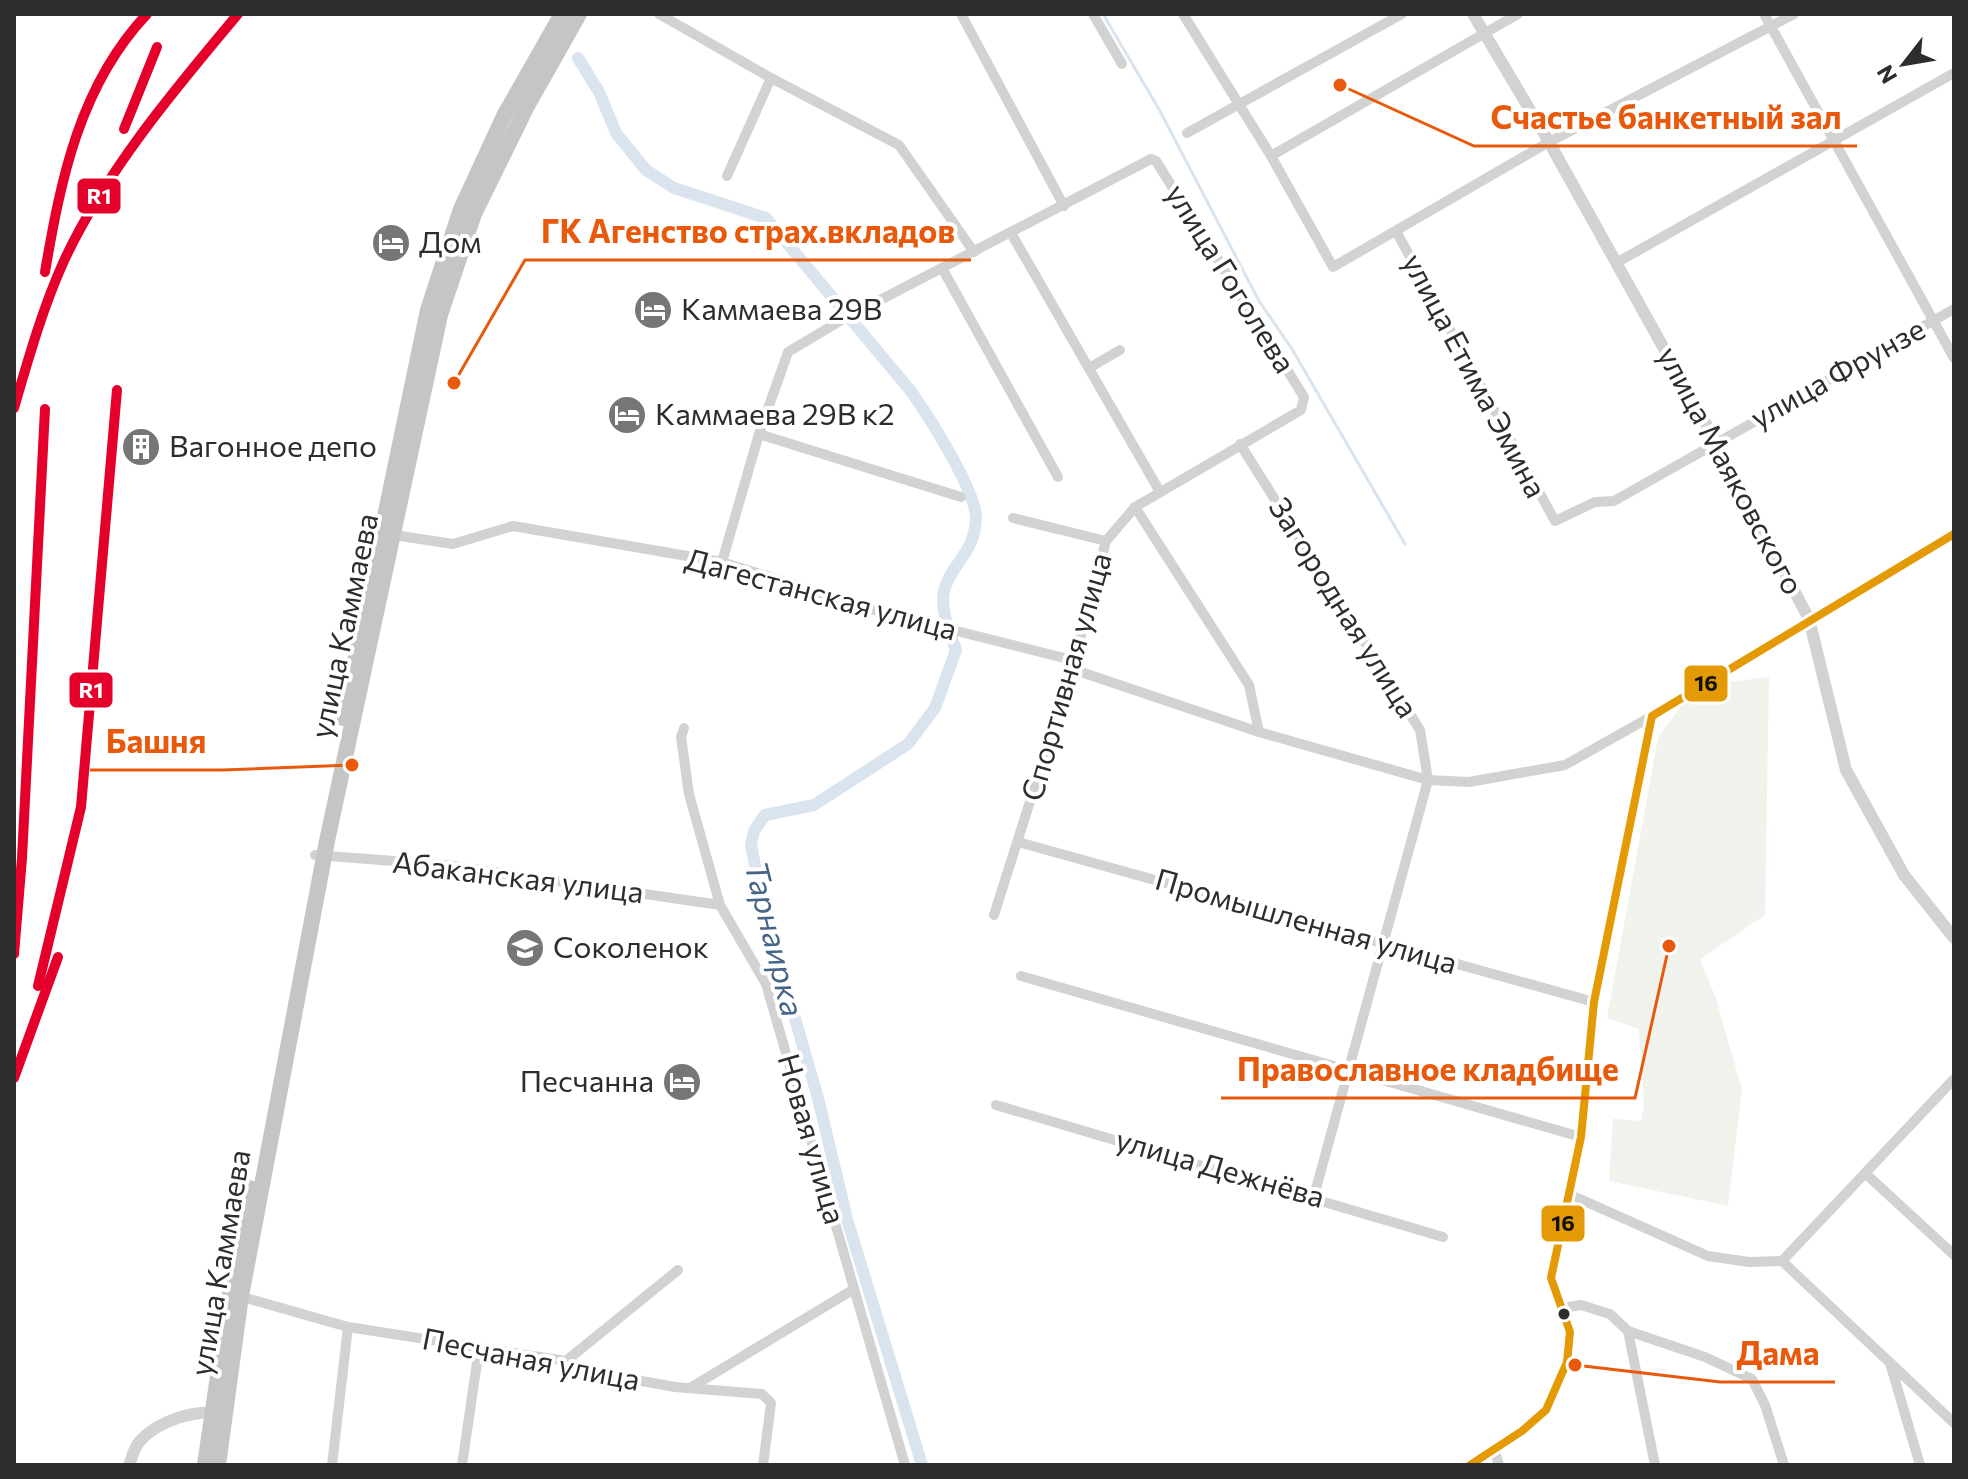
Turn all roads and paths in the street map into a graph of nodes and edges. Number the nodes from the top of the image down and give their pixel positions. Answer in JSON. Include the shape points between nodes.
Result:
{"nodes":[{"id":1,"x":562,"y":14,"type":"edge"},
{"id":2,"x":579,"y":14,"type":"edge"},
{"id":3,"x":659,"y":14,"type":"edge"},
{"id":4,"x":961,"y":14,"type":"edge"},
{"id":5,"x":1093,"y":14,"type":"edge"},
{"id":6,"x":1183,"y":14,"type":"edge"},
{"id":7,"x":1402,"y":14,"type":"edge"},
{"id":8,"x":1473,"y":14,"type":"edge"},
{"id":9,"x":1518,"y":14,"type":"edge"},
{"id":10,"x":1764,"y":14,"type":"edge"},
{"id":11,"x":1794,"y":14,"type":"edge"},
{"id":12,"x":1772,"y":27,"type":"junction"},
{"id":13,"x":1484,"y":33,"type":"junction"},
{"id":14,"x":1122,"y":64,"type":"dead end"},
{"id":15,"x":1954,"y":73,"type":"edge"},
{"id":16,"x":771,"y":78,"type":"junction"},
{"id":17,"x":1239,"y":105,"type":"junction"},
{"id":18,"x":1187,"y":133,"type":"dead end"},
{"id":19,"x":1549,"y":142,"type":"junction"},
{"id":20,"x":1837,"y":142,"type":"junction"},
{"id":21,"x":1271,"y":156,"type":"junction"},
{"id":22,"x":727,"y":176,"type":"dead end"},
{"id":23,"x":1064,"y":206,"type":"junction"},
{"id":24,"x":1011,"y":233,"type":"junction"},
{"id":25,"x":1397,"y":233,"type":"junction"},
{"id":26,"x":974,"y":252,"type":"junction"},
{"id":27,"x":1616,"y":263,"type":"junction"},
{"id":28,"x":942,"y":268,"type":"junction"},
{"id":29,"x":1954,"y":309,"type":"edge"},
{"id":30,"x":859,"y":311,"type":"dead end"},
{"id":31,"x":1935,"y":320,"type":"junction"},
{"id":32,"x":840,"y":321,"type":"dead end"},
{"id":33,"x":1120,"y":350,"type":"dead end"},
{"id":34,"x":1954,"y":358,"type":"edge"},
{"id":35,"x":1089,"y":368,"type":"junction"},
{"id":36,"x":1304,"y":397,"type":"joint"},
{"id":37,"x":759,"y":434,"type":"junction"},
{"id":38,"x":1716,"y":442,"type":"junction"},
{"id":39,"x":1240,"y":444,"type":"junction"},
{"id":40,"x":1058,"y":477,"type":"dead end"},
{"id":41,"x":1160,"y":492,"type":"junction"},
{"id":42,"x":961,"y":497,"type":"dead end"},
{"id":43,"x":1135,"y":507,"type":"junction"},
{"id":44,"x":1013,"y":518,"type":"dead end"},
{"id":45,"x":1551,"y":519,"type":"joint"},
{"id":46,"x":387,"y":534,"type":"junction"},
{"id":47,"x":1954,"y":534,"type":"edge"},
{"id":48,"x":1106,"y":541,"type":"junction"},
{"id":49,"x":722,"y":562,"type":"junction"},
{"id":50,"x":1809,"y":619,"type":"junction"},
{"id":51,"x":1072,"y":665,"type":"junction"},
{"id":52,"x":1652,"y":716,"type":"junction"},
{"id":53,"x":684,"y":728,"type":"dead end"},
{"id":54,"x":1259,"y":732,"type":"junction"},
{"id":55,"x":1428,"y":780,"type":"junction"},
{"id":56,"x":1018,"y":842,"type":"junction"},
{"id":57,"x":320,"y":856,"type":"junction"},
{"id":58,"x":720,"y":905,"type":"junction"},
{"id":59,"x":994,"y":915,"type":"dead end"},
{"id":60,"x":1954,"y":938,"type":"edge"},
{"id":61,"x":1382,"y":943,"type":"junction"},
{"id":62,"x":1021,"y":976,"type":"dead end"},
{"id":63,"x":1594,"y":1002,"type":"junction"},
{"id":64,"x":1347,"y":1070,"type":"junction"},
{"id":65,"x":1953,"y":1084,"type":"edge"},
{"id":66,"x":996,"y":1105,"type":"dead end"},
{"id":67,"x":1581,"y":1137,"type":"junction"},
{"id":68,"x":1866,"y":1174,"type":"junction"},
{"id":69,"x":1571,"y":1195,"type":"junction"},
{"id":70,"x":1314,"y":1196,"type":"junction"},
{"id":71,"x":1443,"y":1237,"type":"dead end"},
{"id":72,"x":1954,"y":1255,"type":"edge"},
{"id":73,"x":1782,"y":1261,"type":"junction"},
{"id":74,"x":678,"y":1270,"type":"dead end"},
{"id":75,"x":854,"y":1289,"type":"junction"},
{"id":76,"x":235,"y":1295,"type":"junction"},
{"id":77,"x":1562,"y":1308,"type":"junction"},
{"id":78,"x":348,"y":1327,"type":"junction"},
{"id":79,"x":1628,"y":1331,"type":"junction"},
{"id":80,"x":479,"y":1349,"type":"junction"},
{"id":81,"x":566,"y":1361,"type":"junction"},
{"id":82,"x":1890,"y":1362,"type":"junction"},
{"id":83,"x":690,"y":1388,"type":"junction"},
{"id":84,"x":217,"y":1413,"type":"junction"},
{"id":85,"x":1954,"y":1423,"type":"edge"},
{"id":86,"x":1494,"y":1449,"type":"junction"},
{"id":87,"x":129,"y":1465,"type":"edge"},
{"id":88,"x":205,"y":1465,"type":"edge"},
{"id":89,"x":218,"y":1465,"type":"edge"},
{"id":90,"x":332,"y":1465,"type":"edge"},
{"id":91,"x":462,"y":1465,"type":"edge"},
{"id":92,"x":763,"y":1465,"type":"edge"},
{"id":93,"x":905,"y":1465,"type":"edge"},
{"id":94,"x":1470,"y":1465,"type":"edge"},
{"id":95,"x":1499,"y":1465,"type":"edge"},
{"id":96,"x":1655,"y":1465,"type":"edge"},
{"id":97,"x":1784,"y":1465,"type":"edge"},
{"id":98,"x":1920,"y":1465,"type":"edge"}],
"edges":[{"from":1,"to":46,"type":"main road","name":"улица Каммаева","via":[[504,116],[461,209],[428,310]]},
{"from":2,"to":46,"type":"main road","name":"улица Каммаева","via":[[474,214],[440,315]]},
{"from":3,"to":16,"type":"street"},
{"from":4,"to":23,"type":"street"},
{"from":5,"to":14,"type":"street"},
{"from":6,"to":17,"type":"street"},
{"from":7,"to":17,"type":"street"},
{"from":8,"to":13,"type":"street","name":"улица Маяковского"},
{"from":9,"to":13,"type":"street"},
{"from":10,"to":12,"type":"street"},
{"from":11,"to":12,"type":"street"},
{"from":12,"to":19,"type":"street"},
{"from":12,"to":20,"type":"street"},
{"from":13,"to":19,"type":"street","name":"улица Маяковского"},
{"from":13,"to":21,"type":"street"},
{"from":15,"to":20,"type":"street"},
{"from":16,"to":22,"type":"street"},
{"from":16,"to":26,"type":"street","via":[[899,145]]},
{"from":17,"to":18,"type":"street"},
{"from":17,"to":21,"type":"street"},
{"from":19,"to":25,"type":"street"},
{"from":19,"to":27,"type":"street","name":"улица Маяковского"},
{"from":20,"to":27,"type":"street"},
{"from":20,"to":31,"type":"street"},
{"from":21,"to":25,"type":"street","via":[[1333,267]]},
{"from":23,"to":24,"type":"street"},
{"from":23,"to":36,"type":"street","name":"улица Гоголева","via":[[1145,161],[1156,161]]},
{"from":24,"to":26,"type":"street"},
{"from":24,"to":35,"type":"street"},
{"from":25,"to":45,"type":"street","name":"улица Етима Эмина"},
{"from":26,"to":28,"type":"street"},
{"from":27,"to":38,"type":"street","name":"улица Маяковского"},
{"from":28,"to":30,"type":"street"},
{"from":28,"to":40,"type":"street"},
{"from":29,"to":31,"type":"street","name":"улица Фрунзе"},
{"from":31,"to":34,"type":"street"},
{"from":31,"to":38,"type":"street","name":"улица Фрунзе"},
{"from":32,"to":37,"type":"street","via":[[788,352]]},
{"from":33,"to":35,"type":"street"},
{"from":35,"to":41,"type":"street"},
{"from":36,"to":39,"type":"street","name":"Спортивная улица","via":[[1301,410]]},
{"from":37,"to":42,"type":"street"},
{"from":37,"to":49,"type":"street"},
{"from":38,"to":45,"type":"street","name":"улица Фрунзе","via":[[1614,501],[1595,502]]},
{"from":38,"to":50,"type":"street","name":"улица Маяковского"},
{"from":39,"to":41,"type":"street","name":"Спортивная улица"},
{"from":39,"to":55,"type":"street","name":"Загородная улица","via":[[1420,730]]},
{"from":41,"to":43,"type":"street","name":"Спортивная улица"},
{"from":43,"to":48,"type":"street","name":"Спортивная улица"},
{"from":43,"to":54,"type":"street","via":[[1249,685]]},
{"from":44,"to":48,"type":"street"},
{"from":46,"to":49,"type":"street","name":"Дагестанская улица","via":[[453,544],[513,526]]},
{"from":46,"to":57,"type":"main road","name":"улица Каммаева"},
{"from":47,"to":50,"type":"street","name":"Дагестанская улица"},
{"from":48,"to":51,"type":"street","name":"Спортивная улица"},
{"from":49,"to":51,"type":"street","name":"Дагестанская улица"},
{"from":50,"to":52,"type":"street","name":"Дагестанская улица"},
{"from":50,"to":60,"type":"street","name":"улица Маяковского","via":[[1846,770],[1904,875]]},
{"from":51,"to":54,"type":"street","name":"Дагестанская улица"},
{"from":51,"to":56,"type":"street","name":"Спортивная улица"},
{"from":52,"to":55,"type":"street","name":"Дагестанская улица","via":[[1565,765],[1469,782]]},
{"from":52,"to":63,"type":"street"},
{"from":53,"to":58,"type":"street","name":"Новая улица","via":[[689,794]]},
{"from":54,"to":55,"type":"street","name":"Дагестанская улица"},
{"from":55,"to":61,"type":"street","name":"Загородная улица"},
{"from":56,"to":59,"type":"street","name":"Спортивная улица"},
{"from":56,"to":61,"type":"street","name":"Промышленная улица"},
{"from":57,"to":58,"type":"street","name":"Абаканская улица","via":[[446,865]]},
{"from":57,"to":76,"type":"main road","name":"улица Каммаева"},
{"from":58,"to":75,"type":"street","name":"Новая улица","via":[[766,984]]},
{"from":61,"to":63,"type":"street","name":"Промышленная улица"},
{"from":61,"to":64,"type":"street","name":"Загородная улица"},
{"from":62,"to":64,"type":"street"},
{"from":63,"to":67,"type":"street"},
{"from":64,"to":67,"type":"street"},
{"from":64,"to":70,"type":"street","name":"Загородная улица"},
{"from":65,"to":68,"type":"street"},
{"from":66,"to":70,"type":"street","name":"улица Дежнёва"},
{"from":67,"to":69,"type":"street"},
{"from":68,"to":72,"type":"street"},
{"from":68,"to":73,"type":"street"},
{"from":69,"to":73,"type":"street","via":[[1708,1256]]},
{"from":69,"to":77,"type":"street","via":[[1551,1278]]},
{"from":70,"to":71,"type":"street","name":"улица Дежнёва"},
{"from":73,"to":82,"type":"street"},
{"from":74,"to":81,"type":"street"},
{"from":75,"to":83,"type":"street"},
{"from":75,"to":93,"type":"street","name":"Новая улица"},
{"from":76,"to":78,"type":"street","name":"Песчаная улица"},
{"from":76,"to":84,"type":"main road","name":"улица Каммаева"},
{"from":77,"to":79,"type":"street","via":[[1581,1305],[1610,1314]]},
{"from":77,"to":86,"type":"street","via":[[1570,1332],[1558,1388],[1546,1410]]},
{"from":78,"to":80,"type":"street","name":"Песчаная улица"},
{"from":78,"to":90,"type":"street"},
{"from":79,"to":96,"type":"street"},
{"from":79,"to":97,"type":"street","via":[[1752,1379]]},
{"from":80,"to":81,"type":"street","name":"Песчаная улица"},
{"from":80,"to":91,"type":"street"},
{"from":81,"to":83,"type":"street","name":"Песчаная улица","via":[[597,1373]]},
{"from":82,"to":85,"type":"street"},
{"from":82,"to":98,"type":"street"},
{"from":83,"to":92,"type":"street","name":"Песчаная улица","via":[[768,1396]]},
{"from":84,"to":87,"type":"street","via":[[192,1414],[161,1425],[138,1442]]},
{"from":84,"to":88,"type":"main road","name":"улица Каммаева"},
{"from":84,"to":89,"type":"main road","name":"улица Каммаева"},
{"from":86,"to":94,"type":"street"},
{"from":86,"to":95,"type":"street"}]}
